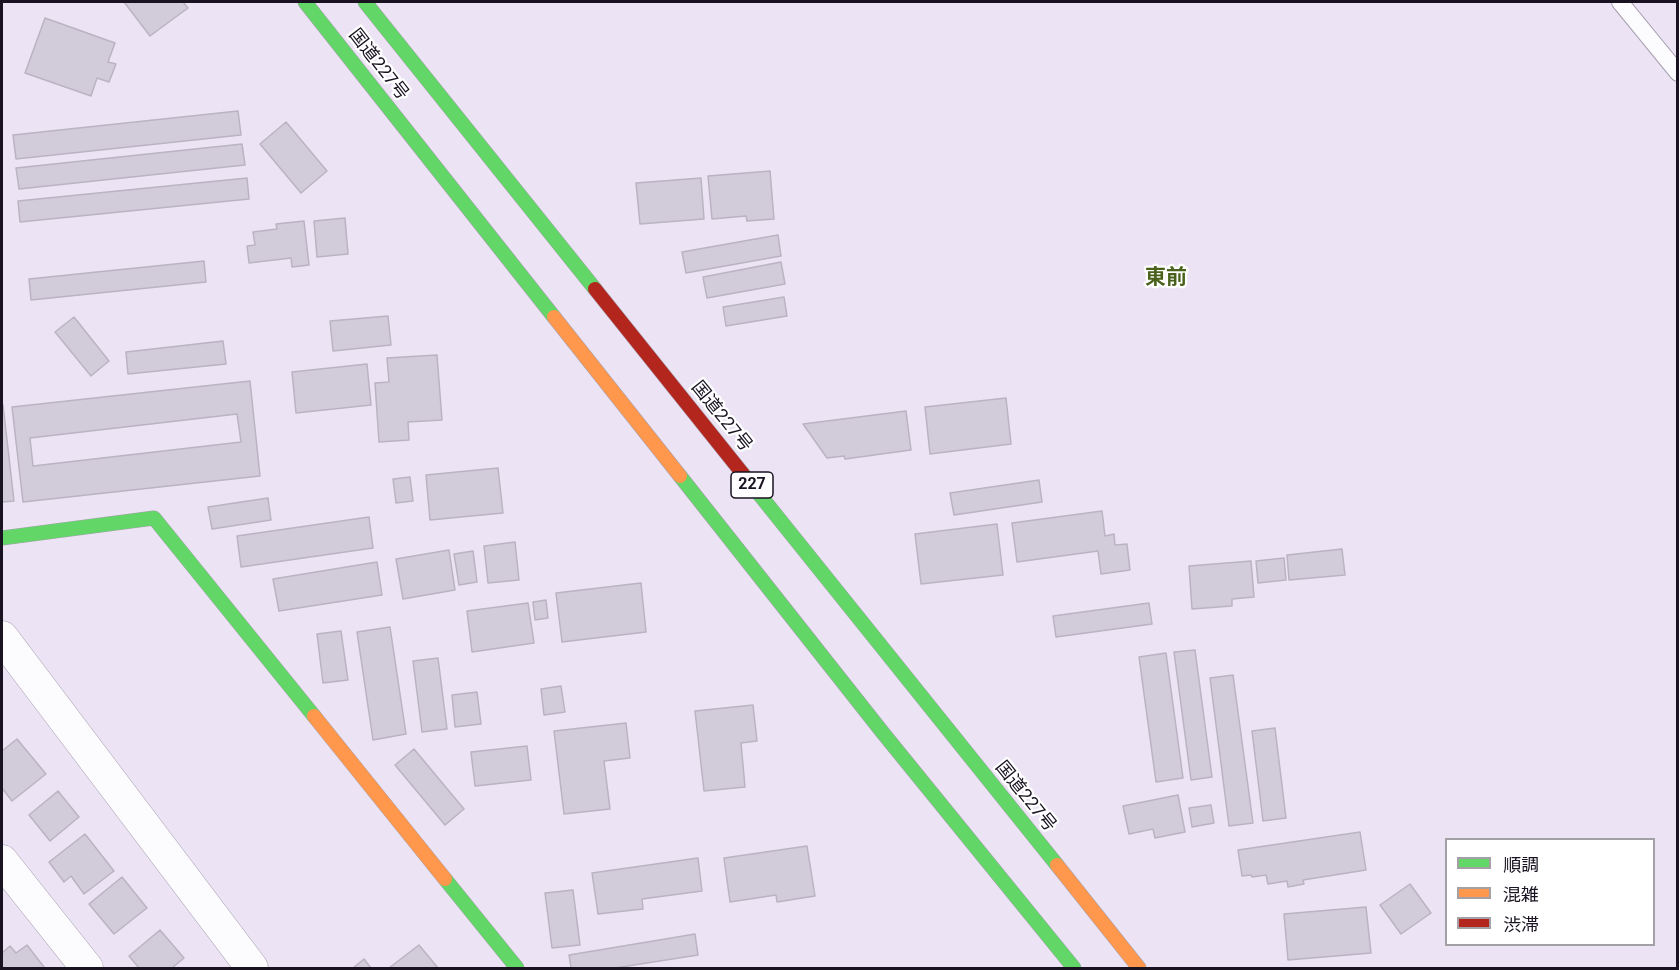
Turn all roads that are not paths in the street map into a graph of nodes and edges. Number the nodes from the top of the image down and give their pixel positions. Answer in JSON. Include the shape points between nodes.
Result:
{"nodes":[{"id":1,"x":305,"y":2,"type":"edge"},
{"id":2,"x":364,"y":2,"type":"edge"},
{"id":3,"x":1620,"y":2,"type":"edge"},
{"id":4,"x":1677,"y":73,"type":"edge"},
{"id":5,"x":2,"y":538,"type":"edge"},
{"id":6,"x":2,"y":637,"type":"edge"},
{"id":7,"x":2,"y":861,"type":"edge"},
{"id":8,"x":512,"y":967,"type":"edge"},
{"id":9,"x":87,"y":969,"type":"edge"},
{"id":10,"x":252,"y":969,"type":"edge"},
{"id":11,"x":1074,"y":969,"type":"edge"},
{"id":12,"x":1139,"y":969,"type":"edge"}],
"edges":[{"from":1,"to":11,"type":"main road","name":"国道227号","number":"227"},
{"from":2,"to":12,"type":"main road","name":"国道227号","number":"227"},
{"from":3,"to":4,"type":"lane"},
{"from":5,"to":8,"type":"main road","via":[[154,518]]},
{"from":6,"to":10,"type":"street"},
{"from":7,"to":9,"type":"street"}]}
